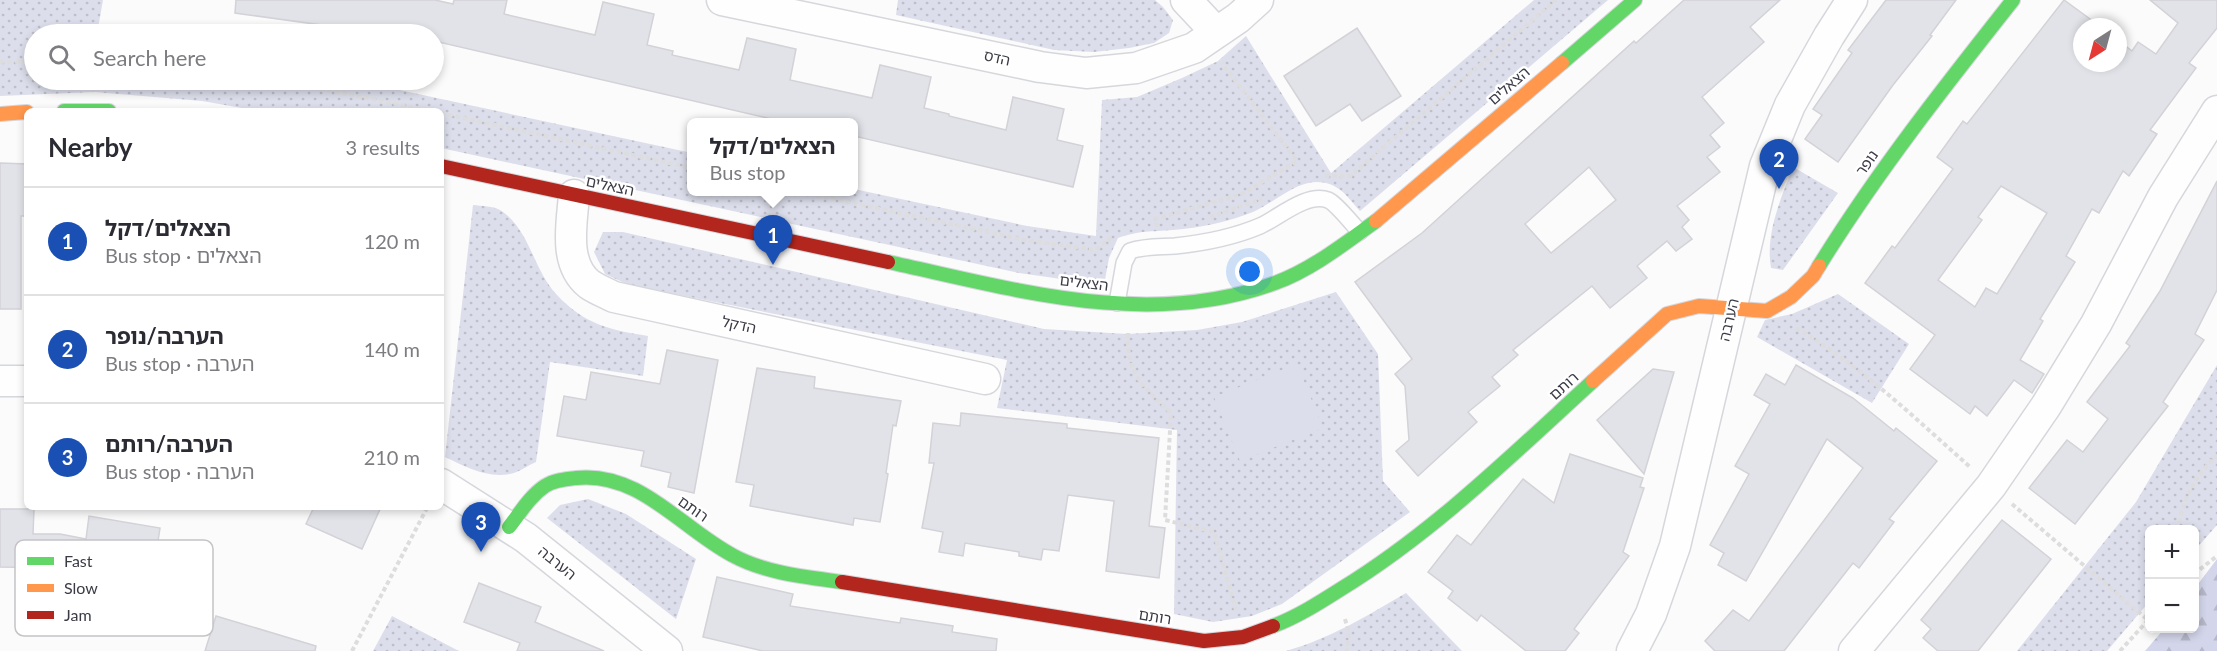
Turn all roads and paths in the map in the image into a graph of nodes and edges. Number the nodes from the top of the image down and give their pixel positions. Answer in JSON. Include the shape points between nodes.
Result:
{"nodes":[{"id":1,"x":722,"y":0,"type":"edge"},
{"id":2,"x":1186,"y":0,"type":"edge"},
{"id":3,"x":1556,"y":0,"type":"edge"},
{"id":4,"x":1635,"y":0,"type":"edge"},
{"id":5,"x":1851,"y":0,"type":"edge"},
{"id":6,"x":2013,"y":0,"type":"edge"},
{"id":7,"x":1249,"y":3,"type":"edge"},
{"id":8,"x":1210,"y":36,"type":"junction"},
{"id":9,"x":24,"y":61,"type":"edge"},
{"id":10,"x":0,"y":62,"type":"edge"},
{"id":11,"x":326,"y":90,"type":"edge"},
{"id":12,"x":417,"y":108,"type":"edge"},
{"id":13,"x":2217,"y":111,"type":"edge"},
{"id":14,"x":24,"y":112,"type":"edge"},
{"id":15,"x":0,"y":114,"type":"edge"},
{"id":16,"x":444,"y":114,"type":"edge"},
{"id":17,"x":444,"y":167,"type":"edge"},
{"id":18,"x":687,"y":167,"type":"edge"},
{"id":19,"x":1320,"y":177,"type":"dead end"},
{"id":20,"x":574,"y":195,"type":"junction"},
{"id":21,"x":820,"y":196,"type":"edge"},
{"id":22,"x":1271,"y":196,"type":"dead end"},
{"id":23,"x":1200,"y":219,"type":"dead end"},
{"id":24,"x":1166,"y":226,"type":"dead end"},
{"id":25,"x":1157,"y":227,"type":"junction"},
{"id":26,"x":1148,"y":229,"type":"dead end"},
{"id":27,"x":1360,"y":232,"type":"junction"},
{"id":28,"x":1121,"y":233,"type":"dead end"},
{"id":29,"x":1123,"y":304,"type":"junction"},
{"id":30,"x":1731,"y":309,"type":"junction"},
{"id":31,"x":1767,"y":311,"type":"junction"},
{"id":32,"x":985,"y":379,"type":"dead end"},
{"id":33,"x":0,"y":381,"type":"edge"},
{"id":34,"x":24,"y":381,"type":"edge"},
{"id":35,"x":2217,"y":456,"type":"edge"},
{"id":36,"x":444,"y":486,"type":"edge"},
{"id":37,"x":1991,"y":486,"type":"junction"},
{"id":38,"x":425,"y":510,"type":"edge"},
{"id":39,"x":2179,"y":525,"type":"edge"},
{"id":40,"x":509,"y":527,"type":"junction"},
{"id":41,"x":2217,"y":556,"type":"edge"},
{"id":42,"x":2199,"y":570,"type":"edge"},
{"id":43,"x":2145,"y":616,"type":"edge"},
{"id":44,"x":2145,"y":623,"type":"edge"},
{"id":45,"x":1243,"y":637,"type":"junction"},
{"id":46,"x":352,"y":651,"type":"edge"},
{"id":47,"x":667,"y":651,"type":"edge"},
{"id":48,"x":1632,"y":651,"type":"edge"},
{"id":49,"x":1854,"y":651,"type":"edge"},
{"id":50,"x":2120,"y":651,"type":"edge"}],
"edges":[{"from":1,"to":8,"type":"street","name":"הדס","via":[[1040,67],[1086,73],[1136,68],[1194,48]]},
{"from":2,"to":8,"type":"street"},
{"from":3,"to":19,"type":"path","via":[[1350,176]]},
{"from":4,"to":27,"type":"street","name":"הצאלים"},
{"from":5,"to":30,"type":"street","name":"הערבה","via":[[1790,105],[1765,166]]},
{"from":6,"to":31,"type":"street","name":"נופר","via":[[1920,118],[1854,210],[1813,276],[1791,297]]},
{"from":7,"to":8,"type":"street","name":"הדס"},
{"from":8,"to":25,"type":"path","via":[[1297,161],[1242,194],[1155,219]]},
{"from":9,"to":10,"type":"path"},
{"from":11,"to":12,"type":"path"},
{"from":13,"to":37,"type":"street","via":[[2163,197],[2096,324]]},
{"from":14,"to":15,"type":"street"},
{"from":16,"to":18,"type":"path"},
{"from":17,"to":20,"type":"street","name":"הצאלים"},
{"from":20,"to":29,"type":"street","name":"הצאלים","via":[[1016,290]]},
{"from":20,"to":32,"type":"street","name":"הדקל","via":[[574,266],[589,284],[614,297]]},
{"from":21,"to":28,"type":"path","via":[[1024,240],[1095,250]]},
{"from":22,"to":23,"type":"path"},
{"from":24,"to":25,"type":"path"},
{"from":25,"to":26,"type":"path"},
{"from":27,"to":29,"type":"street","name":"הצאלים","via":[[1329,255],[1276,283],[1225,298],[1155,306]]},
{"from":27,"to":29,"type":"lane","via":[[1329,200],[1316,198],[1260,226],[1218,240],[1130,251],[1124,263]]},
{"from":29,"to":45,"type":"path","via":[[1127,352],[1140,383],[1171,413],[1165,520],[1214,532]]},
{"from":30,"to":31,"type":"street"},
{"from":30,"to":45,"type":"street","name":"רותם","via":[[1699,306],[1667,314],[1466,497],[1381,566],[1294,618]]},
{"from":30,"to":48,"type":"street","name":"הערבה","via":[[1675,546],[1651,614]]},
{"from":31,"to":37,"type":"path","via":[[1817,340],[1886,393]]},
{"from":33,"to":34,"type":"street"},
{"from":35,"to":39,"type":"path","via":[[2191,489]]},
{"from":36,"to":40,"type":"street","name":"הערבה"},
{"from":37,"to":43,"type":"path"},
{"from":37,"to":49,"type":"street"},
{"from":38,"to":46,"type":"path"},
{"from":40,"to":45,"type":"street","name":"רותם","via":[[546,484],[580,476],[614,479],[643,494],[733,556],[797,575],[1204,641]]},
{"from":40,"to":47,"type":"street","name":"הערבה"},
{"from":41,"to":42,"type":"path"},
{"from":44,"to":50,"type":"path"}]}
